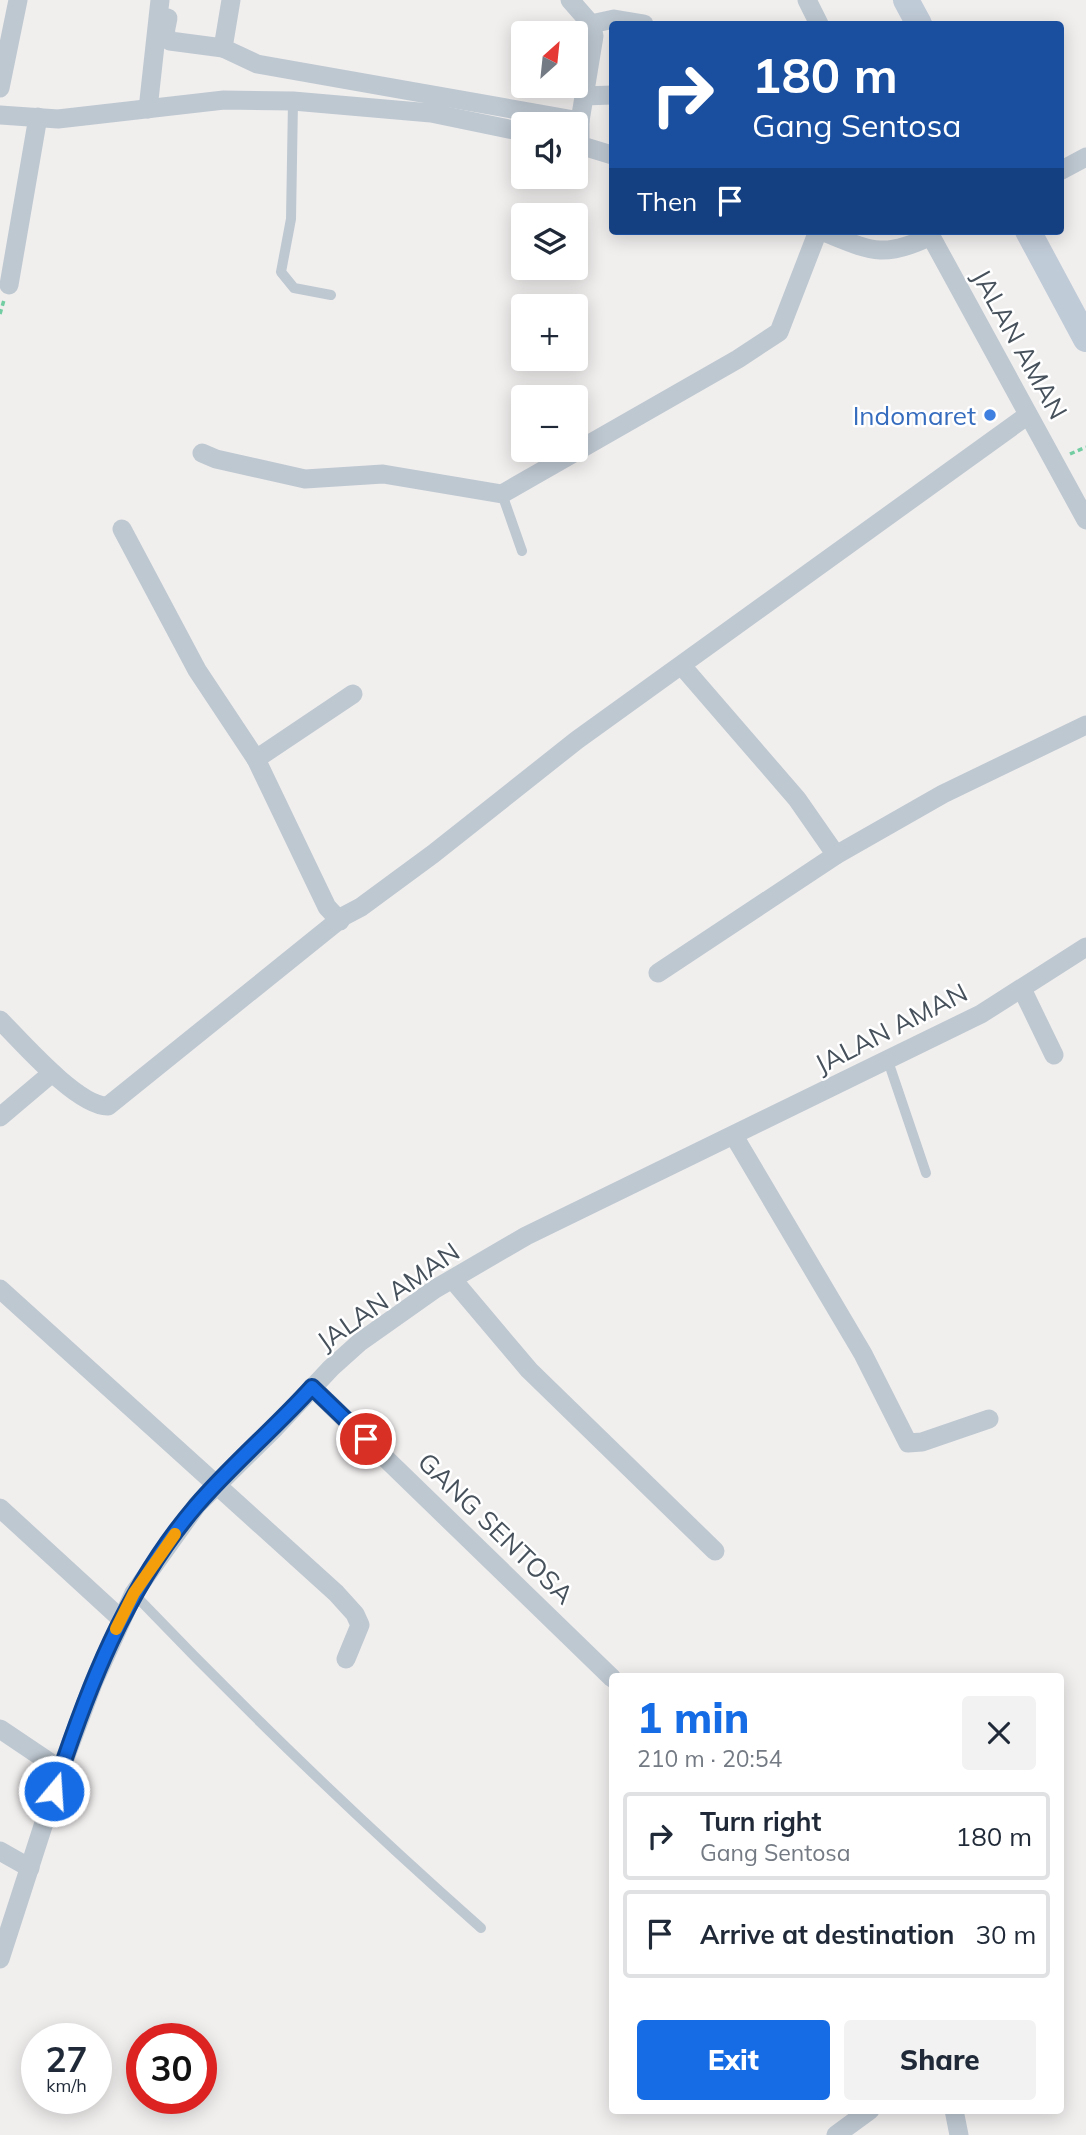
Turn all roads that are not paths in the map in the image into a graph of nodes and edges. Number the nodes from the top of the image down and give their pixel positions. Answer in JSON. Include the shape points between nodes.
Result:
{"nodes":[{"id":1,"x":18,"y":0,"type":"edge"},
{"id":2,"x":160,"y":0,"type":"edge"},
{"id":3,"x":171,"y":0,"type":"edge"},
{"id":4,"x":231,"y":0,"type":"edge"},
{"id":5,"x":570,"y":0,"type":"edge"},
{"id":6,"x":807,"y":0,"type":"edge"},
{"id":7,"x":906,"y":0,"type":"edge"},
{"id":8,"x":626,"y":21,"type":"edge"},
{"id":9,"x":818,"y":21,"type":"edge"},
{"id":10,"x":917,"y":21,"type":"edge"},
{"id":11,"x":591,"y":24,"type":"junction"},
{"id":12,"x":223,"y":48,"type":"junction"},
{"id":13,"x":588,"y":72,"type":"edge"},
{"id":14,"x":0,"y":88,"type":"edge"},
{"id":15,"x":609,"y":95,"type":"edge"},
{"id":16,"x":588,"y":96,"type":"edge"},
{"id":17,"x":293,"y":101,"type":"junction"},
{"id":18,"x":148,"y":109,"type":"junction"},
{"id":19,"x":529,"y":112,"type":"edge"},
{"id":20,"x":0,"y":115,"type":"edge"},
{"id":21,"x":38,"y":117,"type":"junction"},
{"id":22,"x":511,"y":130,"type":"edge"},
{"id":23,"x":588,"y":148,"type":"edge"},
{"id":24,"x":609,"y":154,"type":"edge"},
{"id":25,"x":1086,"y":157,"type":"edge"},
{"id":26,"x":1064,"y":169,"type":"edge"},
{"id":27,"x":817,"y":235,"type":"edge"},
{"id":28,"x":830,"y":235,"type":"edge"},
{"id":29,"x":927,"y":235,"type":"edge"},
{"id":30,"x":931,"y":235,"type":"edge"},
{"id":31,"x":1030,"y":235,"type":"edge"},
{"id":32,"x":9,"y":285,"type":"dead end"},
{"id":33,"x":331,"y":295,"type":"dead end"},
{"id":34,"x":1086,"y":340,"type":"edge"},
{"id":35,"x":1028,"y":415,"type":"junction"},
{"id":36,"x":202,"y":453,"type":"dead end"},
{"id":37,"x":502,"y":494,"type":"junction"},
{"id":38,"x":1086,"y":520,"type":"edge"},
{"id":39,"x":122,"y":529,"type":"dead end"},
{"id":40,"x":522,"y":551,"type":"dead end"},
{"id":41,"x":682,"y":666,"type":"junction"},
{"id":42,"x":353,"y":694,"type":"dead end"},
{"id":43,"x":1086,"y":725,"type":"edge"},
{"id":44,"x":256,"y":760,"type":"junction"},
{"id":45,"x":836,"y":855,"type":"junction"},
{"id":46,"x":340,"y":921,"type":"junction"},
{"id":47,"x":1086,"y":947,"type":"edge"},
{"id":48,"x":658,"y":973,"type":"dead end"},
{"id":49,"x":1022,"y":989,"type":"junction"},
{"id":50,"x":0,"y":1020,"type":"edge"},
{"id":51,"x":1054,"y":1055,"type":"dead end"},
{"id":52,"x":887,"y":1058,"type":"junction"},
{"id":53,"x":52,"y":1073,"type":"junction"},
{"id":54,"x":0,"y":1117,"type":"edge"},
{"id":55,"x":734,"y":1136,"type":"junction"},
{"id":56,"x":926,"y":1173,"type":"dead end"},
{"id":57,"x":453,"y":1280,"type":"junction"},
{"id":58,"x":0,"y":1289,"type":"edge"},
{"id":59,"x":312,"y":1387,"type":"junction"},
{"id":60,"x":989,"y":1419,"type":"dead end"},
{"id":61,"x":218,"y":1485,"type":"junction"},
{"id":62,"x":0,"y":1508,"type":"edge"},
{"id":63,"x":715,"y":1551,"type":"dead end"},
{"id":64,"x":134,"y":1593,"type":"junction"},
{"id":65,"x":121,"y":1619,"type":"junction"},
{"id":66,"x":346,"y":1659,"type":"dead end"},
{"id":67,"x":609,"y":1675,"type":"edge"},
{"id":68,"x":0,"y":1730,"type":"edge"},
{"id":69,"x":61,"y":1770,"type":"junction"},
{"id":70,"x":0,"y":1851,"type":"edge"},
{"id":71,"x":30,"y":1868,"type":"junction"},
{"id":72,"x":481,"y":1928,"type":"dead end"},
{"id":73,"x":0,"y":1959,"type":"edge"},
{"id":74,"x":857,"y":2114,"type":"edge"},
{"id":75,"x":955,"y":2114,"type":"edge"},
{"id":76,"x":836,"y":2135,"type":"edge"},
{"id":77,"x":959,"y":2135,"type":"edge"}],
"edges":[{"from":1,"to":14,"type":"street"},
{"from":2,"to":18,"type":"street"},
{"from":3,"to":12,"type":"street","via":[[167,39]]},
{"from":4,"to":12,"type":"street"},
{"from":5,"to":11,"type":"street"},
{"from":6,"to":9,"type":"street"},
{"from":7,"to":10,"type":"street"},
{"from":8,"to":11,"type":"street"},
{"from":11,"to":13,"type":"street","via":[[594,36]]},
{"from":12,"to":19,"type":"street","via":[[257,64]]},
{"from":15,"to":16,"type":"street"},
{"from":17,"to":18,"type":"street","via":[[224,100]]},
{"from":17,"to":22,"type":"street","via":[[431,114]]},
{"from":17,"to":33,"type":"lane","via":[[291,219],[281,272],[294,288]]},
{"from":18,"to":21,"type":"street"},
{"from":20,"to":21,"type":"street"},
{"from":21,"to":32,"type":"street"},
{"from":23,"to":24,"type":"street"},
{"from":25,"to":26,"type":"street"},
{"from":27,"to":37,"type":"street","via":[[779,332]]},
{"from":28,"to":29,"type":"street","via":[[875,251],[907,247]]},
{"from":30,"to":35,"type":"street","name":"JALAN AMAN"},
{"from":31,"to":34,"type":"street"},
{"from":35,"to":38,"type":"street","name":"JALAN AMAN"},
{"from":35,"to":41,"type":"street"},
{"from":36,"to":37,"type":"street","via":[[304,479],[383,474]]},
{"from":37,"to":40,"type":"lane"},
{"from":39,"to":44,"type":"street","via":[[186,651]]},
{"from":41,"to":45,"type":"street","via":[[797,799]]},
{"from":41,"to":46,"type":"street"},
{"from":42,"to":44,"type":"street"},
{"from":43,"to":45,"type":"street","via":[[943,794]]},
{"from":44,"to":46,"type":"street","via":[[327,907]]},
{"from":45,"to":48,"type":"street"},
{"from":46,"to":53,"type":"street","via":[[108,1106],[97,1105]]},
{"from":47,"to":49,"type":"street","name":"JALAN AMAN"},
{"from":49,"to":51,"type":"street"},
{"from":49,"to":52,"type":"street","name":"JALAN AMAN","via":[[981,1014]]},
{"from":50,"to":53,"type":"street"},
{"from":52,"to":55,"type":"street","name":"JALAN AMAN"},
{"from":52,"to":56,"type":"lane"},
{"from":53,"to":54,"type":"street"},
{"from":55,"to":57,"type":"street","name":"JALAN AMAN","via":[[526,1236]]},
{"from":55,"to":60,"type":"street","via":[[863,1354],[908,1443]]},
{"from":57,"to":59,"type":"street","name":"JALAN AMAN","via":[[360,1342]]},
{"from":57,"to":63,"type":"street","via":[[529,1370]]},
{"from":58,"to":61,"type":"street"},
{"from":59,"to":61,"type":"street","name":"JALAN AMAN"},
{"from":59,"to":67,"type":"street","name":"GANG SENTOSA"},
{"from":61,"to":64,"type":"street","name":"JALAN AMAN","via":[[190,1514]]},
{"from":61,"to":66,"type":"street","via":[[355,1614],[360,1625]]},
{"from":62,"to":65,"type":"street"},
{"from":64,"to":65,"type":"street","name":"JALAN AMAN"},
{"from":64,"to":72,"type":"lane","via":[[234,1698]]},
{"from":65,"to":69,"type":"street","name":"JALAN AMAN"},
{"from":68,"to":69,"type":"street"},
{"from":69,"to":71,"type":"street","name":"JALAN AMAN"},
{"from":70,"to":71,"type":"street"},
{"from":71,"to":73,"type":"street","name":"JALAN AMAN"},
{"from":74,"to":76,"type":"street"},
{"from":75,"to":77,"type":"street"}]}
